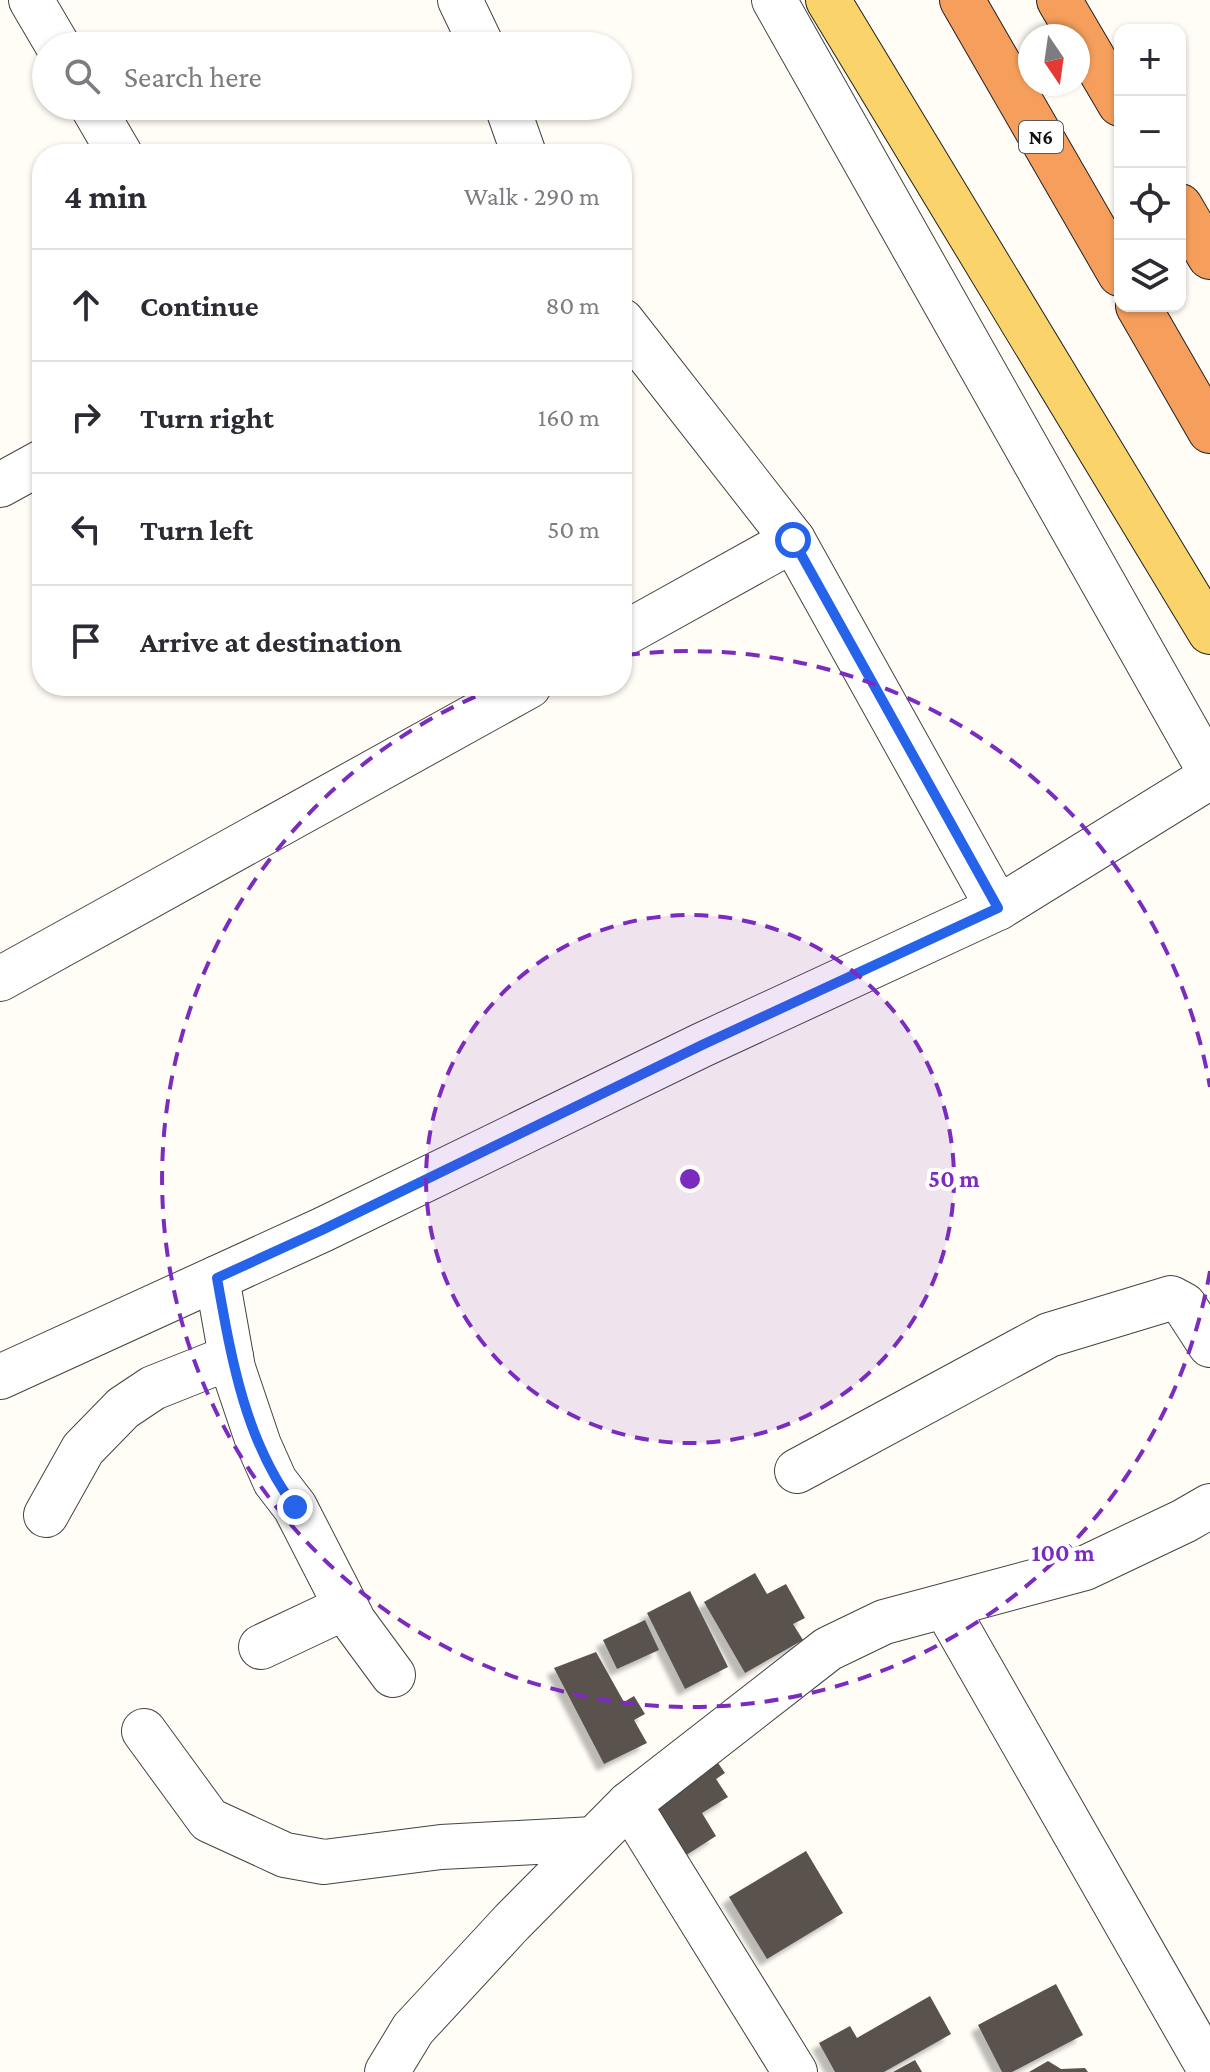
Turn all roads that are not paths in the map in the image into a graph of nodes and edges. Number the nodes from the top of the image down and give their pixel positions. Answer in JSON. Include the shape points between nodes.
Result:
{"nodes":[{"id":1,"x":31,"y":0,"type":"edge"},
{"id":2,"x":460,"y":0,"type":"edge"},
{"id":3,"x":774,"y":0,"type":"edge"},
{"id":4,"x":828,"y":0,"type":"edge"},
{"id":5,"x":962,"y":0,"type":"edge"},
{"id":6,"x":1059,"y":0,"type":"edge"},
{"id":7,"x":50,"y":32,"type":"edge"},
{"id":8,"x":475,"y":32,"type":"edge"},
{"id":9,"x":1115,"y":96,"type":"edge"},
{"id":10,"x":100,"y":120,"type":"edge"},
{"id":11,"x":512,"y":120,"type":"edge"},
{"id":12,"x":114,"y":144,"type":"edge"},
{"id":13,"x":520,"y":144,"type":"edge"},
{"id":14,"x":1186,"y":216,"type":"edge"},
{"id":15,"x":1210,"y":257,"type":"edge"},
{"id":16,"x":1114,"y":264,"type":"edge"},
{"id":17,"x":1141,"y":312,"type":"edge"},
{"id":18,"x":632,"y":334,"type":"edge"},
{"id":19,"x":1210,"y":431,"type":"edge"},
{"id":20,"x":32,"y":467,"type":"edge"},
{"id":21,"x":0,"y":485,"type":"edge"},
{"id":22,"x":793,"y":540,"type":"junction"},
{"id":23,"x":632,"y":629,"type":"edge"},
{"id":24,"x":1210,"y":632,"type":"edge"},
{"id":25,"x":511,"y":696,"type":"edge"},
{"id":26,"x":1210,"y":774,"type":"edge"},
{"id":27,"x":998,"y":908,"type":"junction"},
{"id":28,"x":0,"y":979,"type":"edge"},
{"id":29,"x":217,"y":1278,"type":"junction"},
{"id":30,"x":1210,"y":1345,"type":"edge"},
{"id":31,"x":231,"y":1357,"type":"junction"},
{"id":32,"x":0,"y":1377,"type":"edge"},
{"id":33,"x":797,"y":1471,"type":"dead end"},
{"id":34,"x":1210,"y":1506,"type":"edge"},
{"id":35,"x":46,"y":1515,"type":"dead end"},
{"id":36,"x":945,"y":1606,"type":"junction"},
{"id":37,"x":346,"y":1607,"type":"junction"},
{"id":38,"x":261,"y":1647,"type":"dead end"},
{"id":39,"x":393,"y":1675,"type":"dead end"},
{"id":40,"x":144,"y":1731,"type":"dead end"},
{"id":41,"x":629,"y":1804,"type":"junction"},
{"id":42,"x":594,"y":1839,"type":"junction"},
{"id":43,"x":1210,"y":2070,"type":"edge"},
{"id":44,"x":387,"y":2072,"type":"edge"},
{"id":45,"x":795,"y":2072,"type":"edge"}],
"edges":[{"from":1,"to":7,"type":"street"},
{"from":2,"to":8,"type":"street"},
{"from":3,"to":26,"type":"street"},
{"from":4,"to":24,"type":"main road"},
{"from":5,"to":16,"type":"highway","number":"N6"},
{"from":6,"to":9,"type":"highway"},
{"from":10,"to":12,"type":"street"},
{"from":11,"to":13,"type":"street"},
{"from":14,"to":15,"type":"highway"},
{"from":17,"to":19,"type":"highway"},
{"from":18,"to":22,"type":"street"},
{"from":20,"to":21,"type":"street"},
{"from":22,"to":23,"type":"street"},
{"from":22,"to":27,"type":"street"},
{"from":25,"to":28,"type":"street"},
{"from":26,"to":27,"type":"street"},
{"from":27,"to":29,"type":"street"},
{"from":29,"to":31,"type":"street"},
{"from":29,"to":32,"type":"street"},
{"from":30,"to":33,"type":"street","via":[[1184,1305],[1162,1300],[1049,1335]]},
{"from":31,"to":35,"type":"street","via":[[153,1388],[123,1408],[83,1449]]},
{"from":31,"to":37,"type":"street","via":[[275,1481],[295,1507]]},
{"from":34,"to":36,"type":"street","via":[[1085,1568]]},
{"from":36,"to":41,"type":"street","via":[[884,1622],[828,1649]]},
{"from":36,"to":43,"type":"street"},
{"from":37,"to":38,"type":"street"},
{"from":37,"to":39,"type":"street"},
{"from":40,"to":42,"type":"street","via":[[209,1820],[285,1855],[324,1862],[441,1847]]},
{"from":41,"to":42,"type":"street"},
{"from":41,"to":45,"type":"street"},
{"from":42,"to":44,"type":"street","via":[[413,2029]]}]}
